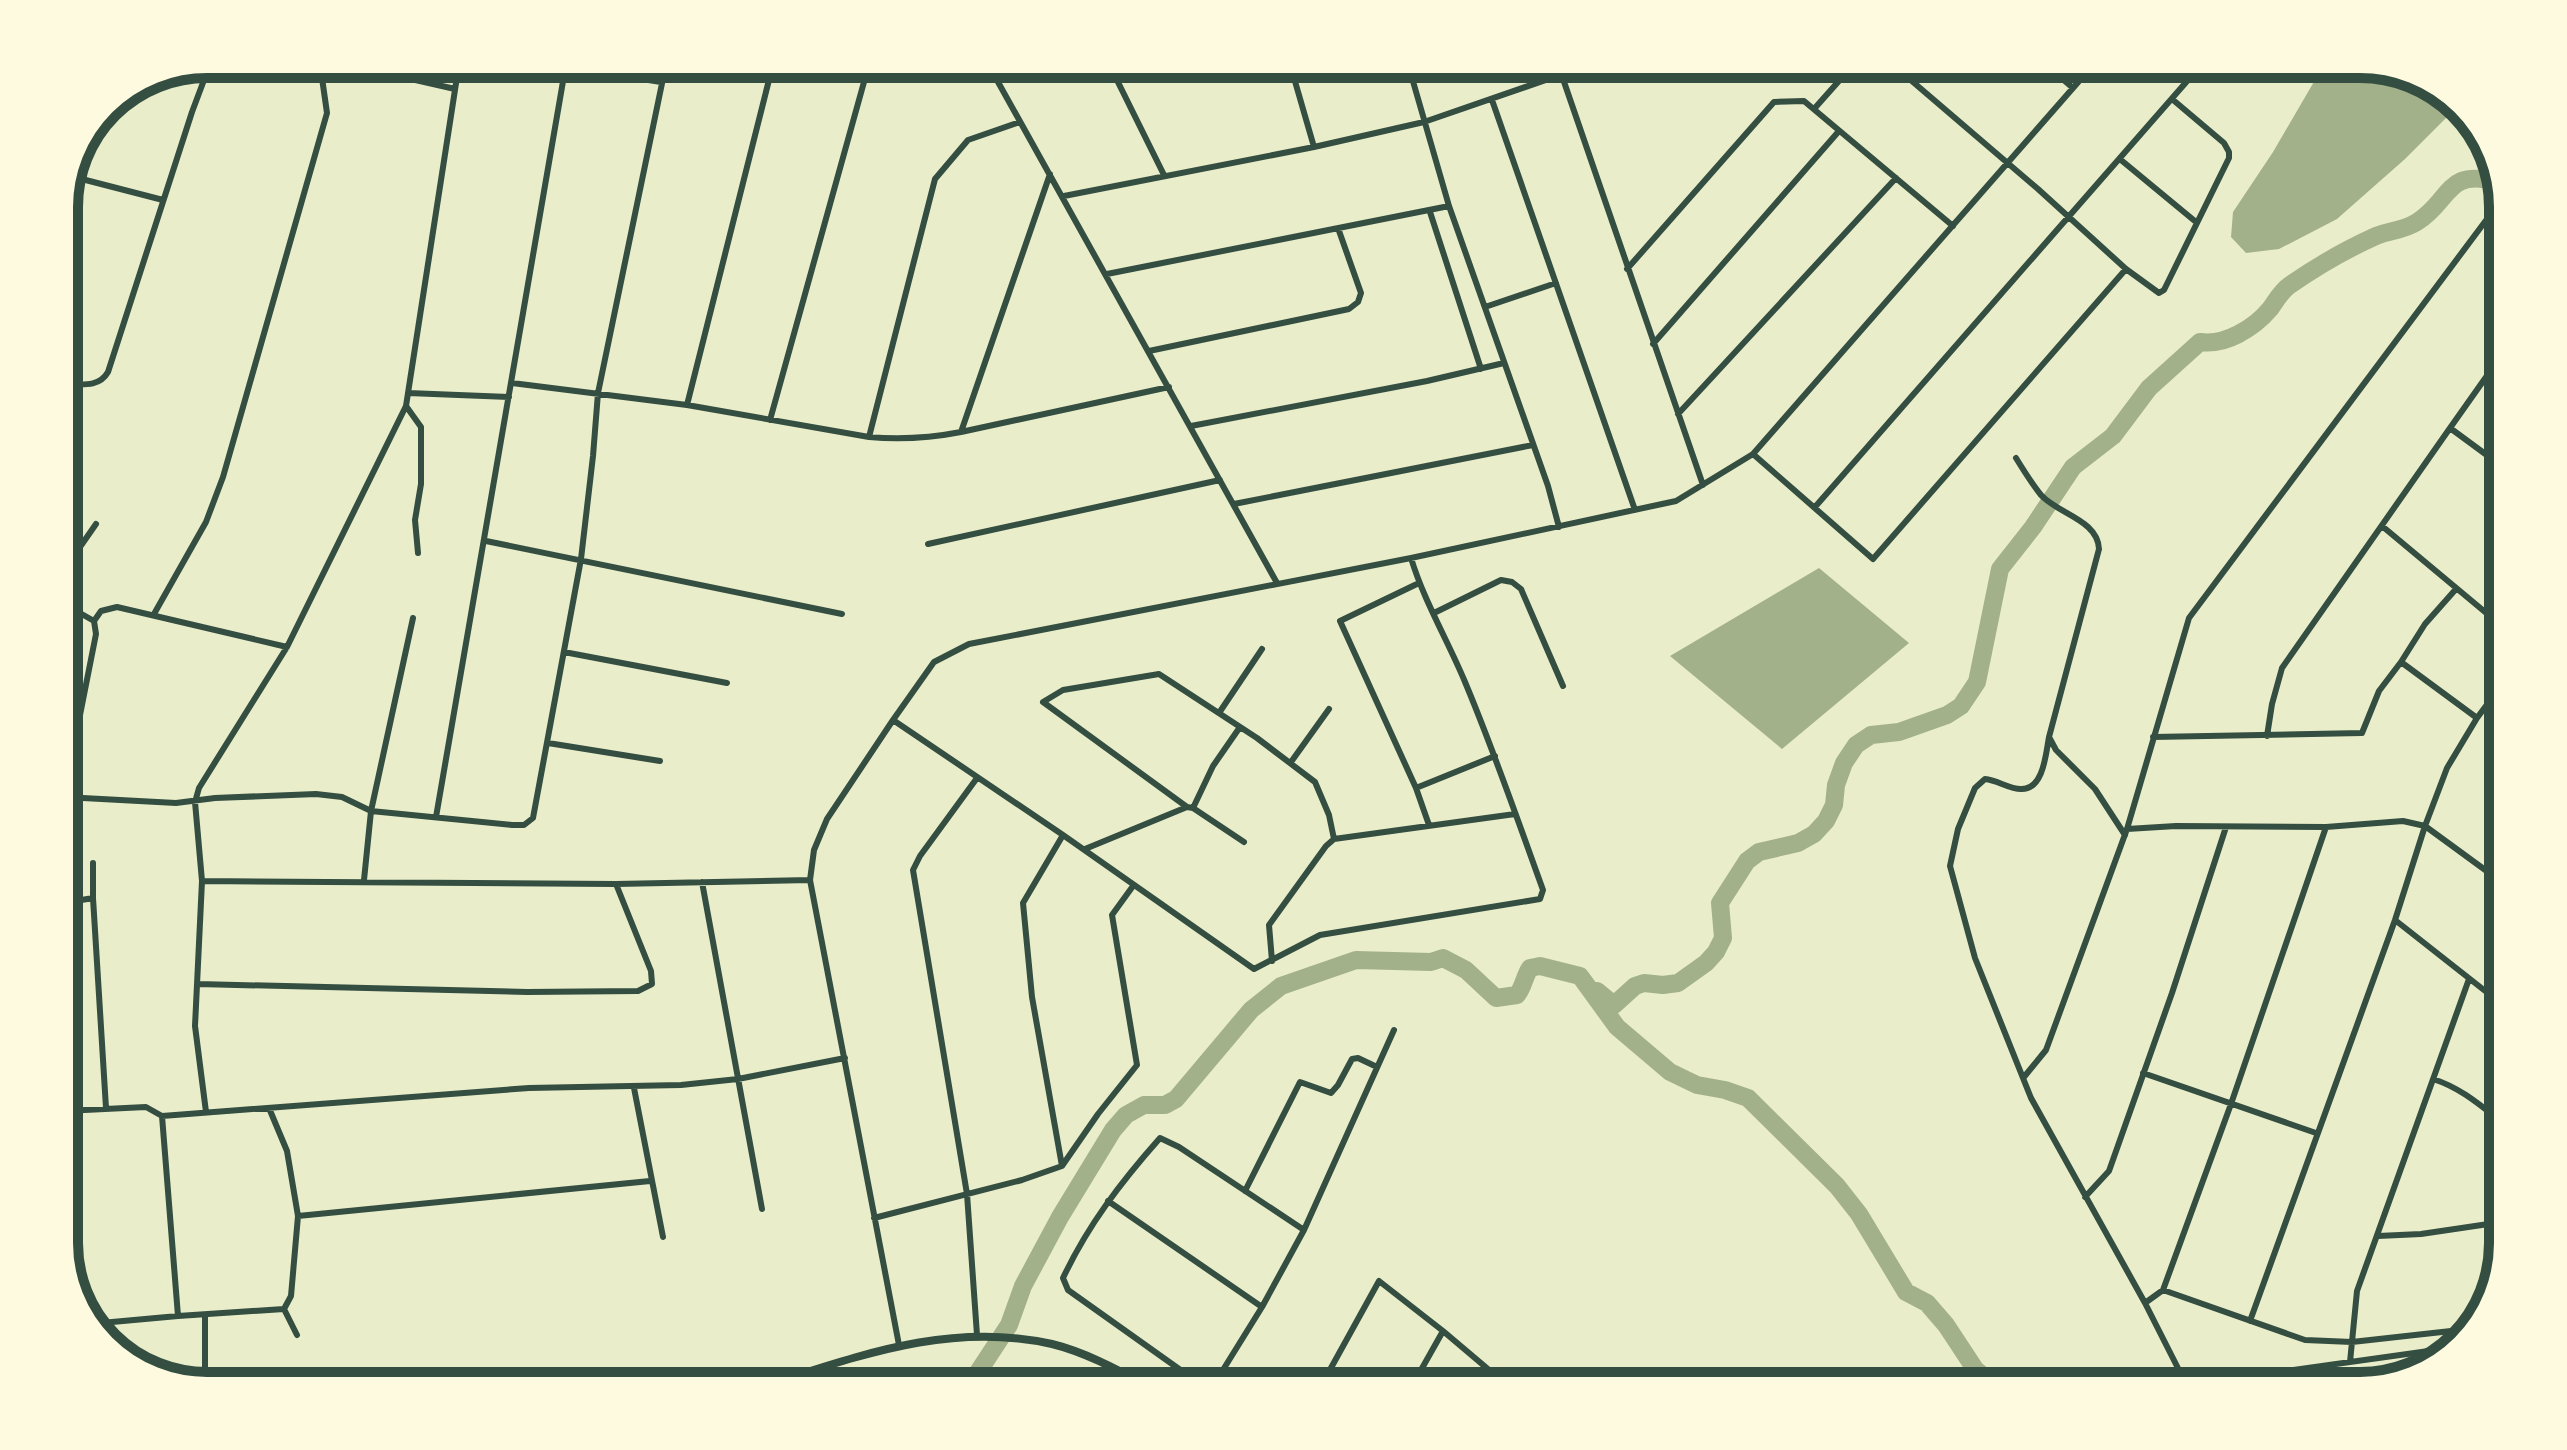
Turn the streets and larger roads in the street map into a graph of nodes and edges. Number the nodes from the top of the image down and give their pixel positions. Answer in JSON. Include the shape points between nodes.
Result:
{"nodes":[{"id":1,"x":205,"y":78,"type":"edge"},
{"id":2,"x":322,"y":78,"type":"edge"},
{"id":3,"x":407,"y":78,"type":"edge"},
{"id":4,"x":457,"y":78,"type":"edge"},
{"id":5,"x":564,"y":78,"type":"edge"},
{"id":6,"x":637,"y":78,"type":"edge"},
{"id":7,"x":662,"y":78,"type":"edge"},
{"id":8,"x":769,"y":78,"type":"edge"},
{"id":9,"x":865,"y":78,"type":"edge"},
{"id":10,"x":996,"y":78,"type":"edge"},
{"id":11,"x":1116,"y":78,"type":"edge"},
{"id":12,"x":1294,"y":78,"type":"edge"},
{"id":13,"x":1412,"y":78,"type":"edge"},
{"id":14,"x":1556,"y":78,"type":"edge"},
{"id":15,"x":1563,"y":78,"type":"edge"},
{"id":16,"x":1842,"y":78,"type":"edge"},
{"id":17,"x":1908,"y":78,"type":"edge"},
{"id":18,"x":2061,"y":78,"type":"edge"},
{"id":19,"x":2082,"y":78,"type":"edge"},
{"id":20,"x":2190,"y":78,"type":"edge"},
{"id":21,"x":661,"y":82,"type":"junction"},
{"id":22,"x":2073,"y":88,"type":"junction"},
{"id":23,"x":455,"y":89,"type":"junction"},
{"id":24,"x":2172,"y":99,"type":"junction"},
{"id":25,"x":1492,"y":100,"type":"junction"},
{"id":26,"x":1814,"y":109,"type":"junction"},
{"id":27,"x":1020,"y":122,"type":"junction"},
{"id":28,"x":1424,"y":122,"type":"junction"},
{"id":29,"x":1839,"y":131,"type":"junction"},
{"id":30,"x":1314,"y":147,"type":"junction"},
{"id":31,"x":2121,"y":160,"type":"junction"},
{"id":32,"x":2007,"y":163,"type":"junction"},
{"id":33,"x":1050,"y":174,"type":"junction"},
{"id":34,"x":1164,"y":175,"type":"junction"},
{"id":35,"x":1896,"y":178,"type":"junction"},
{"id":36,"x":81,"y":179,"type":"edge"},
{"id":37,"x":1064,"y":196,"type":"junction"},
{"id":38,"x":163,"y":200,"type":"junction"},
{"id":39,"x":1449,"y":206,"type":"junction"},
{"id":40,"x":1430,"y":212,"type":"junction"},
{"id":41,"x":2070,"y":217,"type":"junction"},
{"id":42,"x":2487,"y":219,"type":"dead end"},
{"id":43,"x":2196,"y":222,"type":"junction"},
{"id":44,"x":1953,"y":226,"type":"junction"},
{"id":45,"x":1338,"y":228,"type":"junction"},
{"id":46,"x":1627,"y":269,"type":"junction"},
{"id":47,"x":2126,"y":269,"type":"junction"},
{"id":48,"x":1107,"y":274,"type":"junction"},
{"id":49,"x":1556,"y":283,"type":"junction"},
{"id":50,"x":1485,"y":307,"type":"junction"},
{"id":51,"x":1653,"y":344,"type":"junction"},
{"id":52,"x":1149,"y":351,"type":"junction"},
{"id":53,"x":1504,"y":363,"type":"junction"},
{"id":54,"x":1481,"y":369,"type":"junction"},
{"id":55,"x":2489,"y":378,"type":"edge"},
{"id":56,"x":512,"y":383,"type":"junction"},
{"id":57,"x":78,"y":384,"type":"edge"},
{"id":58,"x":1169,"y":387,"type":"junction"},
{"id":59,"x":408,"y":393,"type":"junction"},
{"id":60,"x":598,"y":393,"type":"junction"},
{"id":61,"x":509,"y":397,"type":"junction"},
{"id":62,"x":687,"y":405,"type":"junction"},
{"id":63,"x":406,"y":406,"type":"junction"},
{"id":64,"x":1678,"y":414,"type":"junction"},
{"id":65,"x":770,"y":420,"type":"junction"},
{"id":66,"x":1191,"y":426,"type":"junction"},
{"id":67,"x":2450,"y":428,"type":"junction"},
{"id":68,"x":961,"y":432,"type":"junction"},
{"id":69,"x":869,"y":437,"type":"junction"},
{"id":70,"x":1533,"y":445,"type":"junction"},
{"id":71,"x":1753,"y":454,"type":"junction"},
{"id":72,"x":2489,"y":457,"type":"edge"},
{"id":73,"x":2016,"y":458,"type":"dead end"},
{"id":74,"x":1220,"y":480,"type":"junction"},
{"id":75,"x":1703,"y":485,"type":"junction"},
{"id":76,"x":1234,"y":504,"type":"junction"},
{"id":77,"x":1815,"y":507,"type":"junction"},
{"id":78,"x":1635,"y":510,"type":"junction"},
{"id":79,"x":96,"y":524,"type":"dead end"},
{"id":80,"x":2382,"y":526,"type":"junction"},
{"id":81,"x":1559,"y":527,"type":"junction"},
{"id":82,"x":486,"y":541,"type":"junction"},
{"id":83,"x":928,"y":544,"type":"dead end"},
{"id":84,"x":78,"y":550,"type":"edge"},
{"id":85,"x":418,"y":553,"type":"dead end"},
{"id":86,"x":1411,"y":558,"type":"junction"},
{"id":87,"x":581,"y":559,"type":"junction"},
{"id":88,"x":1277,"y":583,"type":"junction"},
{"id":89,"x":1419,"y":583,"type":"junction"},
{"id":90,"x":2456,"y":589,"type":"junction"},
{"id":91,"x":78,"y":612,"type":"edge"},
{"id":92,"x":1434,"y":613,"type":"junction"},
{"id":93,"x":154,"y":614,"type":"junction"},
{"id":94,"x":842,"y":614,"type":"dead end"},
{"id":95,"x":2489,"y":616,"type":"edge"},
{"id":96,"x":413,"y":618,"type":"dead end"},
{"id":97,"x":94,"y":621,"type":"junction"},
{"id":98,"x":287,"y":647,"type":"junction"},
{"id":99,"x":1262,"y":649,"type":"dead end"},
{"id":100,"x":564,"y":652,"type":"junction"},
{"id":101,"x":2401,"y":662,"type":"junction"},
{"id":102,"x":727,"y":683,"type":"dead end"},
{"id":103,"x":1563,"y":686,"type":"dead end"},
{"id":104,"x":2489,"y":702,"type":"edge"},
{"id":105,"x":1329,"y":709,"type":"dead end"},
{"id":106,"x":1219,"y":713,"type":"junction"},
{"id":107,"x":2477,"y":718,"type":"junction"},
{"id":108,"x":893,"y":720,"type":"junction"},
{"id":109,"x":78,"y":726,"type":"edge"},
{"id":110,"x":1240,"y":727,"type":"junction"},
{"id":111,"x":2267,"y":736,"type":"junction"},
{"id":112,"x":2049,"y":737,"type":"junction"},
{"id":113,"x":2153,"y":737,"type":"junction"},
{"id":114,"x":548,"y":743,"type":"junction"},
{"id":115,"x":1495,"y":756,"type":"junction"},
{"id":116,"x":660,"y":761,"type":"dead end"},
{"id":117,"x":1291,"y":762,"type":"junction"},
{"id":118,"x":977,"y":778,"type":"junction"},
{"id":119,"x":1416,"y":788,"type":"junction"},
{"id":120,"x":78,"y":798,"type":"edge"},
{"id":121,"x":195,"y":802,"type":"junction"},
{"id":122,"x":1190,"y":808,"type":"junction"},
{"id":123,"x":371,"y":811,"type":"junction"},
{"id":124,"x":1515,"y":814,"type":"junction"},
{"id":125,"x":436,"y":817,"type":"junction"},
{"id":126,"x":1429,"y":825,"type":"junction"},
{"id":127,"x":2425,"y":826,"type":"junction"},
{"id":128,"x":2226,"y":827,"type":"junction"},
{"id":129,"x":2326,"y":827,"type":"junction"},
{"id":130,"x":2126,"y":832,"type":"junction"},
{"id":131,"x":1063,"y":835,"type":"junction"},
{"id":132,"x":1334,"y":839,"type":"junction"},
{"id":133,"x":1244,"y":842,"type":"dead end"},
{"id":134,"x":1085,"y":849,"type":"junction"},
{"id":135,"x":93,"y":863,"type":"dead end"},
{"id":136,"x":2489,"y":871,"type":"edge"},
{"id":137,"x":364,"y":880,"type":"junction"},
{"id":138,"x":810,"y":880,"type":"junction"},
{"id":139,"x":202,"y":881,"type":"junction"},
{"id":140,"x":702,"y":882,"type":"junction"},
{"id":141,"x":616,"y":884,"type":"junction"},
{"id":142,"x":1133,"y":886,"type":"junction"},
{"id":143,"x":93,"y":898,"type":"junction"},
{"id":144,"x":78,"y":901,"type":"edge"},
{"id":145,"x":2395,"y":920,"type":"junction"},
{"id":146,"x":1272,"y":961,"type":"junction"},
{"id":147,"x":2469,"y":979,"type":"junction"},
{"id":148,"x":198,"y":984,"type":"junction"},
{"id":149,"x":2489,"y":994,"type":"edge"},
{"id":150,"x":1394,"y":1030,"type":"dead end"},
{"id":151,"x":845,"y":1058,"type":"junction"},
{"id":152,"x":1377,"y":1067,"type":"junction"},
{"id":153,"x":2143,"y":1073,"type":"junction"},
{"id":154,"x":2024,"y":1077,"type":"junction"},
{"id":155,"x":738,"y":1079,"type":"junction"},
{"id":156,"x":2433,"y":1079,"type":"junction"},
{"id":157,"x":634,"y":1088,"type":"junction"},
{"id":158,"x":2231,"y":1104,"type":"junction"},
{"id":159,"x":106,"y":1108,"type":"junction"},
{"id":160,"x":269,"y":1108,"type":"junction"},
{"id":161,"x":78,"y":1110,"type":"edge"},
{"id":162,"x":206,"y":1112,"type":"junction"},
{"id":163,"x":2489,"y":1112,"type":"edge"},
{"id":164,"x":162,"y":1116,"type":"junction"},
{"id":165,"x":2316,"y":1133,"type":"junction"},
{"id":166,"x":1062,"y":1166,"type":"junction"},
{"id":167,"x":650,"y":1181,"type":"junction"},
{"id":168,"x":1245,"y":1191,"type":"junction"},
{"id":169,"x":967,"y":1194,"type":"junction"},
{"id":170,"x":2085,"y":1197,"type":"junction"},
{"id":171,"x":1108,"y":1201,"type":"junction"},
{"id":172,"x":762,"y":1209,"type":"dead end"},
{"id":173,"x":298,"y":1216,"type":"junction"},
{"id":174,"x":874,"y":1218,"type":"junction"},
{"id":175,"x":2489,"y":1224,"type":"edge"},
{"id":176,"x":1304,"y":1230,"type":"junction"},
{"id":177,"x":2378,"y":1236,"type":"junction"},
{"id":178,"x":663,"y":1237,"type":"dead end"},
{"id":179,"x":2163,"y":1290,"type":"junction"},
{"id":180,"x":2145,"y":1303,"type":"junction"},
{"id":181,"x":1262,"y":1307,"type":"junction"},
{"id":182,"x":284,"y":1309,"type":"junction"},
{"id":183,"x":178,"y":1316,"type":"junction"},
{"id":184,"x":205,"y":1316,"type":"junction"},
{"id":185,"x":2250,"y":1321,"type":"junction"},
{"id":186,"x":106,"y":1323,"type":"edge"},
{"id":187,"x":1443,"y":1331,"type":"junction"},
{"id":188,"x":2454,"y":1331,"type":"edge"},
{"id":189,"x":297,"y":1335,"type":"dead end"},
{"id":190,"x":977,"y":1335,"type":"junction"},
{"id":191,"x":2352,"y":1342,"type":"junction"},
{"id":192,"x":899,"y":1345,"type":"junction"},
{"id":193,"x":2430,"y":1351,"type":"edge"},
{"id":194,"x":2350,"y":1362,"type":"junction"},
{"id":195,"x":205,"y":1372,"type":"edge"},
{"id":196,"x":809,"y":1372,"type":"edge"},
{"id":197,"x":1118,"y":1372,"type":"edge"},
{"id":198,"x":1183,"y":1372,"type":"edge"},
{"id":199,"x":1222,"y":1372,"type":"edge"},
{"id":200,"x":1329,"y":1372,"type":"edge"},
{"id":201,"x":1420,"y":1372,"type":"edge"},
{"id":202,"x":1491,"y":1372,"type":"edge"},
{"id":203,"x":2180,"y":1372,"type":"edge"},
{"id":204,"x":2282,"y":1372,"type":"edge"}],
"edges":[{"from":1,"to":38,"type":"street"},
{"from":2,"to":93,"type":"street","via":[[327,113],[223,477],[206,522]]},
{"from":3,"to":23,"type":"street"},
{"from":4,"to":23,"type":"street"},
{"from":5,"to":56,"type":"street"},
{"from":6,"to":21,"type":"street"},
{"from":7,"to":21,"type":"street"},
{"from":8,"to":62,"type":"street"},
{"from":9,"to":65,"type":"street"},
{"from":10,"to":27,"type":"street"},
{"from":11,"to":34,"type":"street"},
{"from":12,"to":30,"type":"street"},
{"from":13,"to":28,"type":"street"},
{"from":14,"to":25,"type":"street"},
{"from":15,"to":46,"type":"street"},
{"from":16,"to":26,"type":"street"},
{"from":17,"to":32,"type":"street"},
{"from":18,"to":22,"type":"street"},
{"from":19,"to":22,"type":"street"},
{"from":20,"to":24,"type":"street"},
{"from":21,"to":60,"type":"street"},
{"from":22,"to":32,"type":"street"},
{"from":23,"to":59,"type":"street"},
{"from":24,"to":31,"type":"street"},
{"from":24,"to":43,"type":"street","via":[[2229,152]]},
{"from":25,"to":28,"type":"street"},
{"from":25,"to":49,"type":"street"},
{"from":26,"to":29,"type":"street"},
{"from":26,"to":46,"type":"street","via":[[1804,101],[1774,102]]},
{"from":27,"to":33,"type":"street"},
{"from":27,"to":69,"type":"street","via":[[968,140],[935,179]]},
{"from":28,"to":30,"type":"street"},
{"from":28,"to":39,"type":"street"},
{"from":29,"to":35,"type":"street"},
{"from":29,"to":51,"type":"street"},
{"from":30,"to":34,"type":"street"},
{"from":31,"to":41,"type":"street"},
{"from":31,"to":43,"type":"street"},
{"from":32,"to":41,"type":"street"},
{"from":32,"to":44,"type":"street"},
{"from":33,"to":37,"type":"street"},
{"from":33,"to":68,"type":"street"},
{"from":34,"to":37,"type":"street"},
{"from":35,"to":44,"type":"street"},
{"from":35,"to":64,"type":"street"},
{"from":36,"to":38,"type":"street"},
{"from":37,"to":48,"type":"street"},
{"from":38,"to":57,"type":"street","via":[[108,372],[104,380]]},
{"from":39,"to":40,"type":"street"},
{"from":39,"to":50,"type":"street"},
{"from":40,"to":45,"type":"street"},
{"from":40,"to":54,"type":"street"},
{"from":41,"to":47,"type":"street"},
{"from":41,"to":77,"type":"street"},
{"from":42,"to":113,"type":"street","via":[[2189,618]]},
{"from":43,"to":47,"type":"street","via":[[2164,290],[2154,293]]},
{"from":44,"to":71,"type":"street"},
{"from":45,"to":48,"type":"street"},
{"from":45,"to":52,"type":"street","via":[[1361,293],[1349,309]]},
{"from":46,"to":51,"type":"street"},
{"from":47,"to":77,"type":"street","via":[[1873,559]]},
{"from":48,"to":52,"type":"street"},
{"from":49,"to":50,"type":"street"},
{"from":49,"to":78,"type":"street"},
{"from":50,"to":53,"type":"street"},
{"from":51,"to":64,"type":"street"},
{"from":52,"to":58,"type":"street"},
{"from":53,"to":54,"type":"street"},
{"from":53,"to":70,"type":"street"},
{"from":54,"to":66,"type":"street"},
{"from":55,"to":67,"type":"street"},
{"from":56,"to":60,"type":"street"},
{"from":56,"to":61,"type":"street"},
{"from":58,"to":66,"type":"street"},
{"from":58,"to":68,"type":"street"},
{"from":59,"to":61,"type":"street"},
{"from":59,"to":63,"type":"street"},
{"from":60,"to":62,"type":"street"},
{"from":60,"to":87,"type":"street"},
{"from":61,"to":82,"type":"street"},
{"from":62,"to":65,"type":"street"},
{"from":63,"to":85,"type":"street","via":[[421,427]]},
{"from":63,"to":98,"type":"street"},
{"from":64,"to":75,"type":"street"},
{"from":65,"to":69,"type":"street"},
{"from":66,"to":74,"type":"street"},
{"from":67,"to":72,"type":"street"},
{"from":67,"to":80,"type":"street"},
{"from":68,"to":69,"type":"street","via":[[895,440]]},
{"from":70,"to":76,"type":"street"},
{"from":70,"to":81,"type":"street"},
{"from":71,"to":75,"type":"street"},
{"from":71,"to":77,"type":"street"},
{"from":73,"to":112,"type":"street","via":[[2043,497],[2095,534],[2099,549]]},
{"from":74,"to":76,"type":"street"},
{"from":74,"to":83,"type":"street"},
{"from":75,"to":78,"type":"street","via":[[1676,501]]},
{"from":76,"to":88,"type":"street"},
{"from":78,"to":81,"type":"street"},
{"from":79,"to":84,"type":"street"},
{"from":80,"to":90,"type":"street"},
{"from":80,"to":111,"type":"street","via":[[2282,668]]},
{"from":81,"to":86,"type":"street"},
{"from":82,"to":87,"type":"street"},
{"from":82,"to":125,"type":"street"},
{"from":86,"to":88,"type":"street"},
{"from":86,"to":89,"type":"street"},
{"from":87,"to":94,"type":"street"},
{"from":87,"to":100,"type":"street"},
{"from":88,"to":108,"type":"street","via":[[969,644],[934,662]]},
{"from":89,"to":92,"type":"street"},
{"from":89,"to":119,"type":"street","via":[[1340,621]]},
{"from":90,"to":95,"type":"street"},
{"from":90,"to":101,"type":"street"},
{"from":91,"to":97,"type":"street"},
{"from":92,"to":103,"type":"street","via":[[1501,580],[1512,582],[1521,589]]},
{"from":92,"to":115,"type":"street"},
{"from":93,"to":97,"type":"street","via":[[117,607],[101,611]]},
{"from":93,"to":98,"type":"street"},
{"from":96,"to":123,"type":"street"},
{"from":97,"to":109,"type":"street"},
{"from":98,"to":121,"type":"street"},
{"from":99,"to":106,"type":"street"},
{"from":100,"to":102,"type":"street"},
{"from":100,"to":114,"type":"street"},
{"from":101,"to":107,"type":"street"},
{"from":101,"to":111,"type":"street","via":[[2379,691],[2362,733]]},
{"from":104,"to":107,"type":"street"},
{"from":105,"to":117,"type":"street"},
{"from":106,"to":110,"type":"street"},
{"from":106,"to":122,"type":"street","via":[[1159,674],[1063,690],[1043,702]]},
{"from":107,"to":127,"type":"street","via":[[2447,768]]},
{"from":108,"to":118,"type":"street"},
{"from":108,"to":138,"type":"street","via":[[827,819],[814,850]]},
{"from":110,"to":117,"type":"street"},
{"from":110,"to":122,"type":"street"},
{"from":111,"to":113,"type":"street"},
{"from":112,"to":130,"type":"street"},
{"from":112,"to":154,"type":"street","via":[[2041,773],[2029,787],[1985,779],[1975,788],[1950,866],[1975,958]]},
{"from":113,"to":130,"type":"street"},
{"from":114,"to":116,"type":"street"},
{"from":114,"to":125,"type":"street","via":[[533,818],[524,825]]},
{"from":115,"to":119,"type":"street"},
{"from":115,"to":124,"type":"street"},
{"from":117,"to":132,"type":"street","via":[[1315,782]]},
{"from":118,"to":131,"type":"street"},
{"from":118,"to":169,"type":"street","via":[[913,870]]},
{"from":119,"to":126,"type":"street"},
{"from":120,"to":121,"type":"street"},
{"from":121,"to":123,"type":"street","via":[[316,794],[342,797]]},
{"from":121,"to":139,"type":"street"},
{"from":122,"to":133,"type":"street"},
{"from":122,"to":134,"type":"street"},
{"from":123,"to":125,"type":"street"},
{"from":123,"to":137,"type":"street"},
{"from":124,"to":126,"type":"street"},
{"from":124,"to":146,"type":"street","via":[[1543,890],[1540,899],[1320,935]]},
{"from":126,"to":132,"type":"street"},
{"from":127,"to":129,"type":"street","via":[[2403,821]]},
{"from":127,"to":136,"type":"street"},
{"from":127,"to":145,"type":"street"},
{"from":128,"to":129,"type":"street"},
{"from":128,"to":130,"type":"street"},
{"from":128,"to":153,"type":"street"},
{"from":129,"to":158,"type":"street"},
{"from":130,"to":154,"type":"street","via":[[2046,1050]]},
{"from":131,"to":134,"type":"street"},
{"from":131,"to":166,"type":"street","via":[[1023,903],[1032,997]]},
{"from":132,"to":146,"type":"street","via":[[1269,925]]},
{"from":134,"to":142,"type":"street"},
{"from":135,"to":143,"type":"street"},
{"from":137,"to":139,"type":"street"},
{"from":137,"to":141,"type":"street"},
{"from":138,"to":140,"type":"street"},
{"from":138,"to":151,"type":"street"},
{"from":139,"to":148,"type":"street"},
{"from":140,"to":141,"type":"street"},
{"from":140,"to":155,"type":"street"},
{"from":141,"to":148,"type":"street","via":[[651,971],[652,984],[638,991]]},
{"from":142,"to":146,"type":"street","via":[[1254,969]]},
{"from":142,"to":166,"type":"street","via":[[1112,915],[1137,1065]]},
{"from":143,"to":144,"type":"street"},
{"from":143,"to":159,"type":"street"},
{"from":145,"to":147,"type":"street"},
{"from":145,"to":165,"type":"street"},
{"from":147,"to":149,"type":"street"},
{"from":147,"to":156,"type":"street"},
{"from":148,"to":162,"type":"street","via":[[195,1026]]},
{"from":150,"to":152,"type":"street"},
{"from":151,"to":155,"type":"street"},
{"from":151,"to":174,"type":"street"},
{"from":152,"to":168,"type":"street","via":[[1352,1059],[1331,1093],[1300,1082]]},
{"from":152,"to":176,"type":"street"},
{"from":153,"to":158,"type":"street"},
{"from":153,"to":170,"type":"street","via":[[2109,1171]]},
{"from":154,"to":170,"type":"street"},
{"from":155,"to":157,"type":"street"},
{"from":155,"to":172,"type":"street"},
{"from":156,"to":163,"type":"street","via":[[2453,1086]]},
{"from":156,"to":177,"type":"street"},
{"from":157,"to":160,"type":"street","via":[[529,1088]]},
{"from":157,"to":167,"type":"street"},
{"from":158,"to":165,"type":"street"},
{"from":158,"to":179,"type":"street"},
{"from":159,"to":161,"type":"street"},
{"from":159,"to":164,"type":"street","via":[[146,1107]]},
{"from":160,"to":162,"type":"street"},
{"from":160,"to":173,"type":"street","via":[[287,1151]]},
{"from":162,"to":164,"type":"street"},
{"from":164,"to":183,"type":"street"},
{"from":165,"to":185,"type":"street"},
{"from":166,"to":169,"type":"street"},
{"from":167,"to":173,"type":"street"},
{"from":167,"to":178,"type":"street"},
{"from":168,"to":171,"type":"street","via":[[1160,1138]]},
{"from":168,"to":176,"type":"street"},
{"from":169,"to":174,"type":"street"},
{"from":169,"to":190,"type":"street"},
{"from":170,"to":180,"type":"street"},
{"from":171,"to":181,"type":"street"},
{"from":171,"to":198,"type":"street","via":[[1063,1278],[1068,1290]]},
{"from":173,"to":182,"type":"street","via":[[291,1296]]},
{"from":174,"to":192,"type":"street"},
{"from":175,"to":177,"type":"street"},
{"from":176,"to":181,"type":"street"},
{"from":177,"to":191,"type":"street","via":[[2357,1291]]},
{"from":179,"to":180,"type":"street"},
{"from":179,"to":185,"type":"street"},
{"from":180,"to":203,"type":"street"},
{"from":181,"to":199,"type":"street"},
{"from":182,"to":184,"type":"street"},
{"from":182,"to":189,"type":"street"},
{"from":183,"to":184,"type":"street"},
{"from":183,"to":186,"type":"street"},
{"from":184,"to":195,"type":"street"},
{"from":185,"to":191,"type":"street","via":[[2305,1340]]},
{"from":187,"to":200,"type":"street","via":[[1379,1281]]},
{"from":187,"to":201,"type":"street"},
{"from":187,"to":202,"type":"street"},
{"from":188,"to":191,"type":"street"},
{"from":190,"to":192,"type":"street"},
{"from":190,"to":197,"type":"street","via":[[1052,1344]]},
{"from":191,"to":194,"type":"street"},
{"from":192,"to":196,"type":"street"},
{"from":193,"to":194,"type":"street"},
{"from":194,"to":204,"type":"street"}]}
